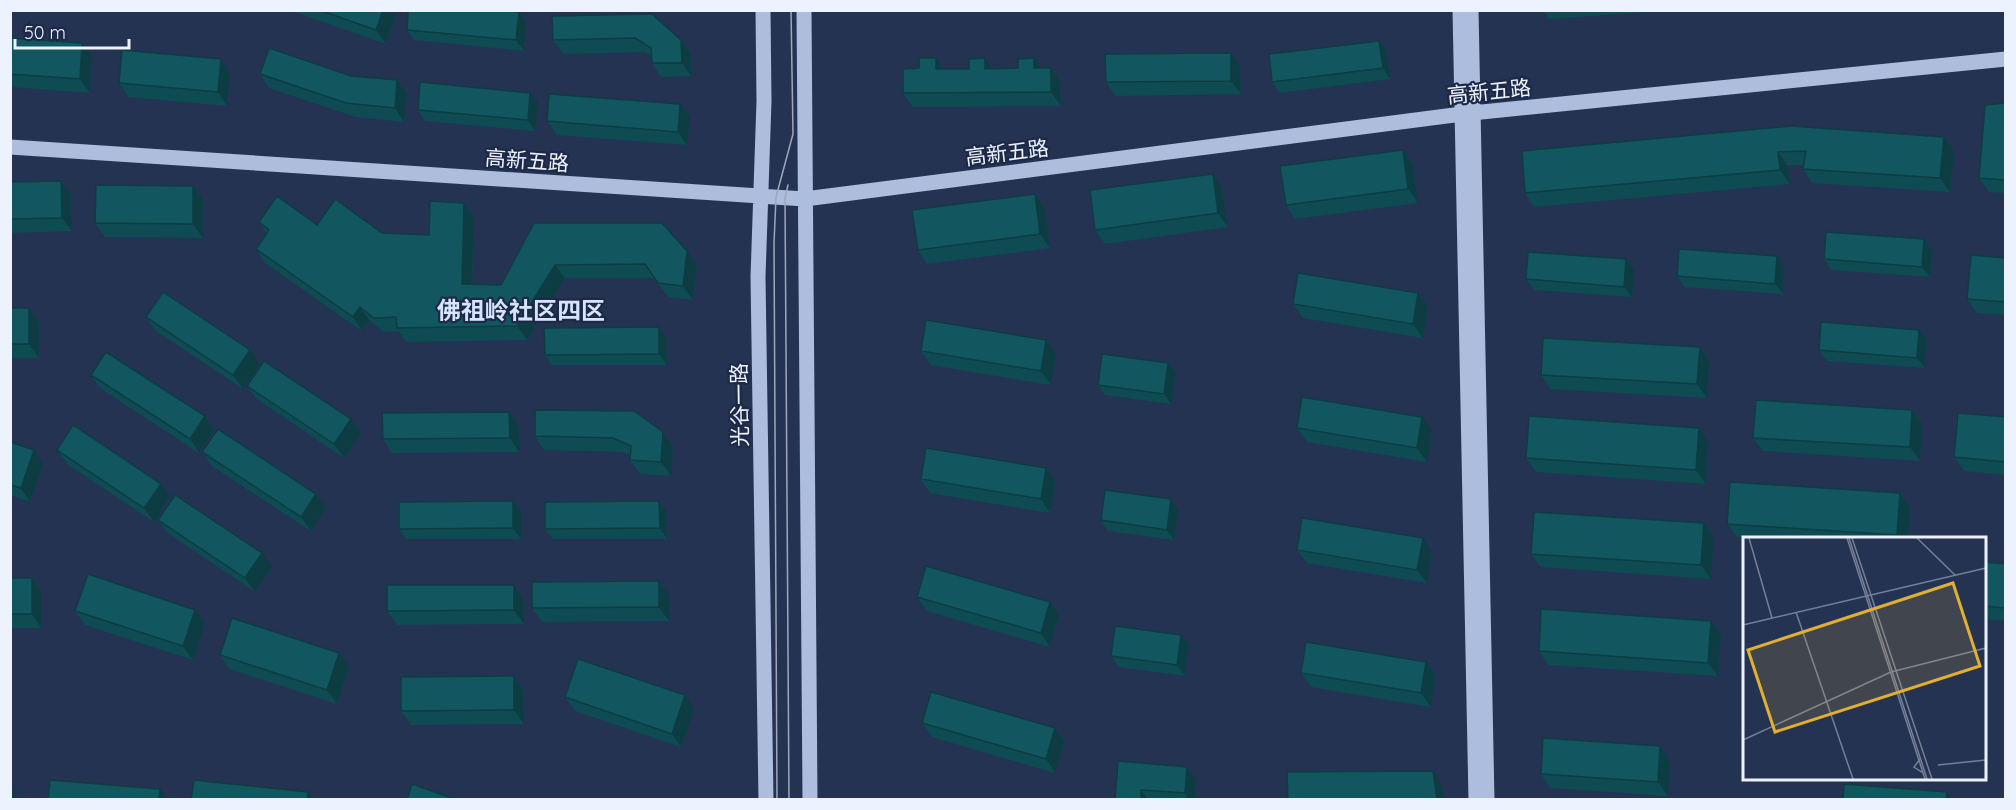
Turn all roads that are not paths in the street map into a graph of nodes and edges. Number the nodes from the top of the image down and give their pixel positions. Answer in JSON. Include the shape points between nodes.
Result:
{"nodes":[{"id":1,"x":763,"y":10,"type":"edge"},
{"id":2,"x":804,"y":10,"type":"edge"},
{"id":3,"x":1460,"y":10,"type":"edge"},
{"id":4,"x":1471,"y":10,"type":"edge"},
{"id":5,"x":2006,"y":59,"type":"edge"},
{"id":6,"x":1467,"y":114,"type":"junction"},
{"id":7,"x":10,"y":147,"type":"edge"},
{"id":8,"x":761,"y":197,"type":"junction"},
{"id":9,"x":805,"y":199,"type":"junction"},
{"id":10,"x":766,"y":800,"type":"edge"},
{"id":11,"x":810,"y":800,"type":"edge"},
{"id":12,"x":1476,"y":800,"type":"edge"},
{"id":13,"x":1487,"y":800,"type":"edge"}],
"edges":[{"from":1,"to":8,"type":"main road","name":"光谷一路"},
{"from":2,"to":9,"type":"main road"},
{"from":3,"to":6,"type":"main road"},
{"from":4,"to":6,"type":"main road"},
{"from":5,"to":6,"type":"main road","name":"高新五路"},
{"from":6,"to":9,"type":"main road","name":"高新五路"},
{"from":6,"to":12,"type":"main road"},
{"from":6,"to":13,"type":"main road"},
{"from":7,"to":8,"type":"main road","name":"高新五路"},
{"from":8,"to":9,"type":"main road","name":"高新五路"},
{"from":8,"to":10,"type":"main road","name":"光谷一路","via":[[758,277]]},
{"from":9,"to":11,"type":"main road"}]}
